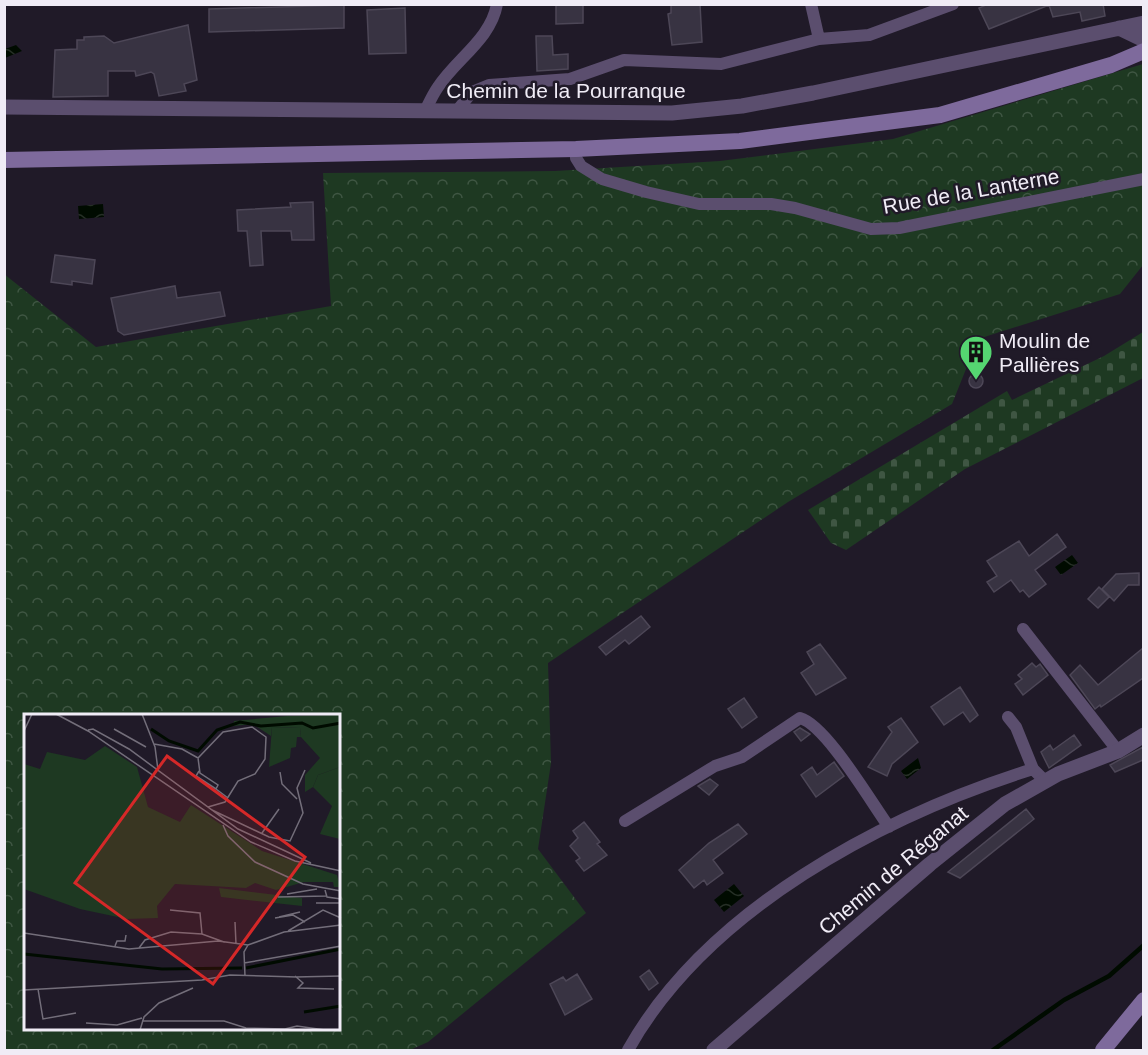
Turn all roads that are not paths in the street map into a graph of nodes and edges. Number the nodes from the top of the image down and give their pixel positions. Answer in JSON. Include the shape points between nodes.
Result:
{"nodes":[{"id":1,"x":497,"y":4,"type":"edge"},
{"id":2,"x":811,"y":4,"type":"edge"},
{"id":3,"x":953,"y":4,"type":"edge"},
{"id":4,"x":1143,"y":23,"type":"edge"},
{"id":5,"x":1119,"y":28,"type":"junction"},
{"id":6,"x":819,"y":39,"type":"junction"},
{"id":7,"x":1143,"y":40,"type":"edge"},
{"id":8,"x":1143,"y":50,"type":"edge"},
{"id":9,"x":4,"y":96,"type":"edge"},
{"id":10,"x":5,"y":107,"type":"edge"},
{"id":11,"x":425,"y":111,"type":"junction"},
{"id":12,"x":456,"y":112,"type":"junction"},
{"id":13,"x":576,"y":149,"type":"junction"},
{"id":14,"x":4,"y":160,"type":"edge"},
{"id":15,"x":1143,"y":179,"type":"edge"},
{"id":16,"x":1023,"y":629,"type":"dead end"},
{"id":17,"x":1008,"y":717,"type":"dead end"},
{"id":18,"x":1143,"y":735,"type":"edge"},
{"id":19,"x":1118,"y":751,"type":"junction"},
{"id":20,"x":1034,"y":769,"type":"junction"},
{"id":21,"x":1046,"y":782,"type":"junction"},
{"id":22,"x":625,"y":821,"type":"dead end"},
{"id":23,"x":889,"y":827,"type":"junction"},
{"id":24,"x":1143,"y":1000,"type":"edge"},
{"id":25,"x":1143,"y":1015,"type":"edge"},
{"id":26,"x":628,"y":1050,"type":"edge"},
{"id":27,"x":714,"y":1050,"type":"edge"},
{"id":28,"x":1103,"y":1050,"type":"edge"},
{"id":29,"x":1116,"y":1050,"type":"edge"}],
"edges":[{"from":1,"to":11,"type":"street","via":[[495,16],[438,86]]},
{"from":2,"to":6,"type":"street"},
{"from":3,"to":6,"type":"street","via":[[869,35]]},
{"from":4,"to":5,"type":"street","name":"Chemin de la Pourranque"},
{"from":5,"to":7,"type":"street"},
{"from":5,"to":12,"type":"street","name":"Chemin de la Pourranque","via":[[742,106],[672,113]]},
{"from":6,"to":12,"type":"street","via":[[721,64],[624,60],[570,79],[489,85],[472,92]]},
{"from":8,"to":13,"type":"main road","via":[[1111,65],[950,112],[740,141]]},
{"from":9,"to":10,"type":"street"},
{"from":10,"to":11,"type":"street","name":"Chemin de la Pourranque"},
{"from":11,"to":12,"type":"street","name":"Chemin de la Pourranque"},
{"from":13,"to":14,"type":"main road"},
{"from":13,"to":15,"type":"street","name":"Rue de la Lanterne","via":[[581,166],[602,179],[646,192],[699,204],[771,204],[871,229],[899,228]]},
{"from":16,"to":19,"type":"street"},
{"from":17,"to":20,"type":"street"},
{"from":18,"to":19,"type":"street","name":"Chemin de Réganat"},
{"from":19,"to":21,"type":"street","name":"Chemin de Réganat"},
{"from":20,"to":21,"type":"street"},
{"from":20,"to":23,"type":"street"},
{"from":21,"to":27,"type":"street","name":"Chemin de Réganat","via":[[1005,804],[930,864]]},
{"from":22,"to":23,"type":"street","via":[[715,766],[742,758],[800,718],[810,721],[826,738]]},
{"from":23,"to":26,"type":"street","via":[[793,881],[714,940],[681,974]]},
{"from":24,"to":28,"type":"main road"},
{"from":25,"to":29,"type":"main road"}]}
